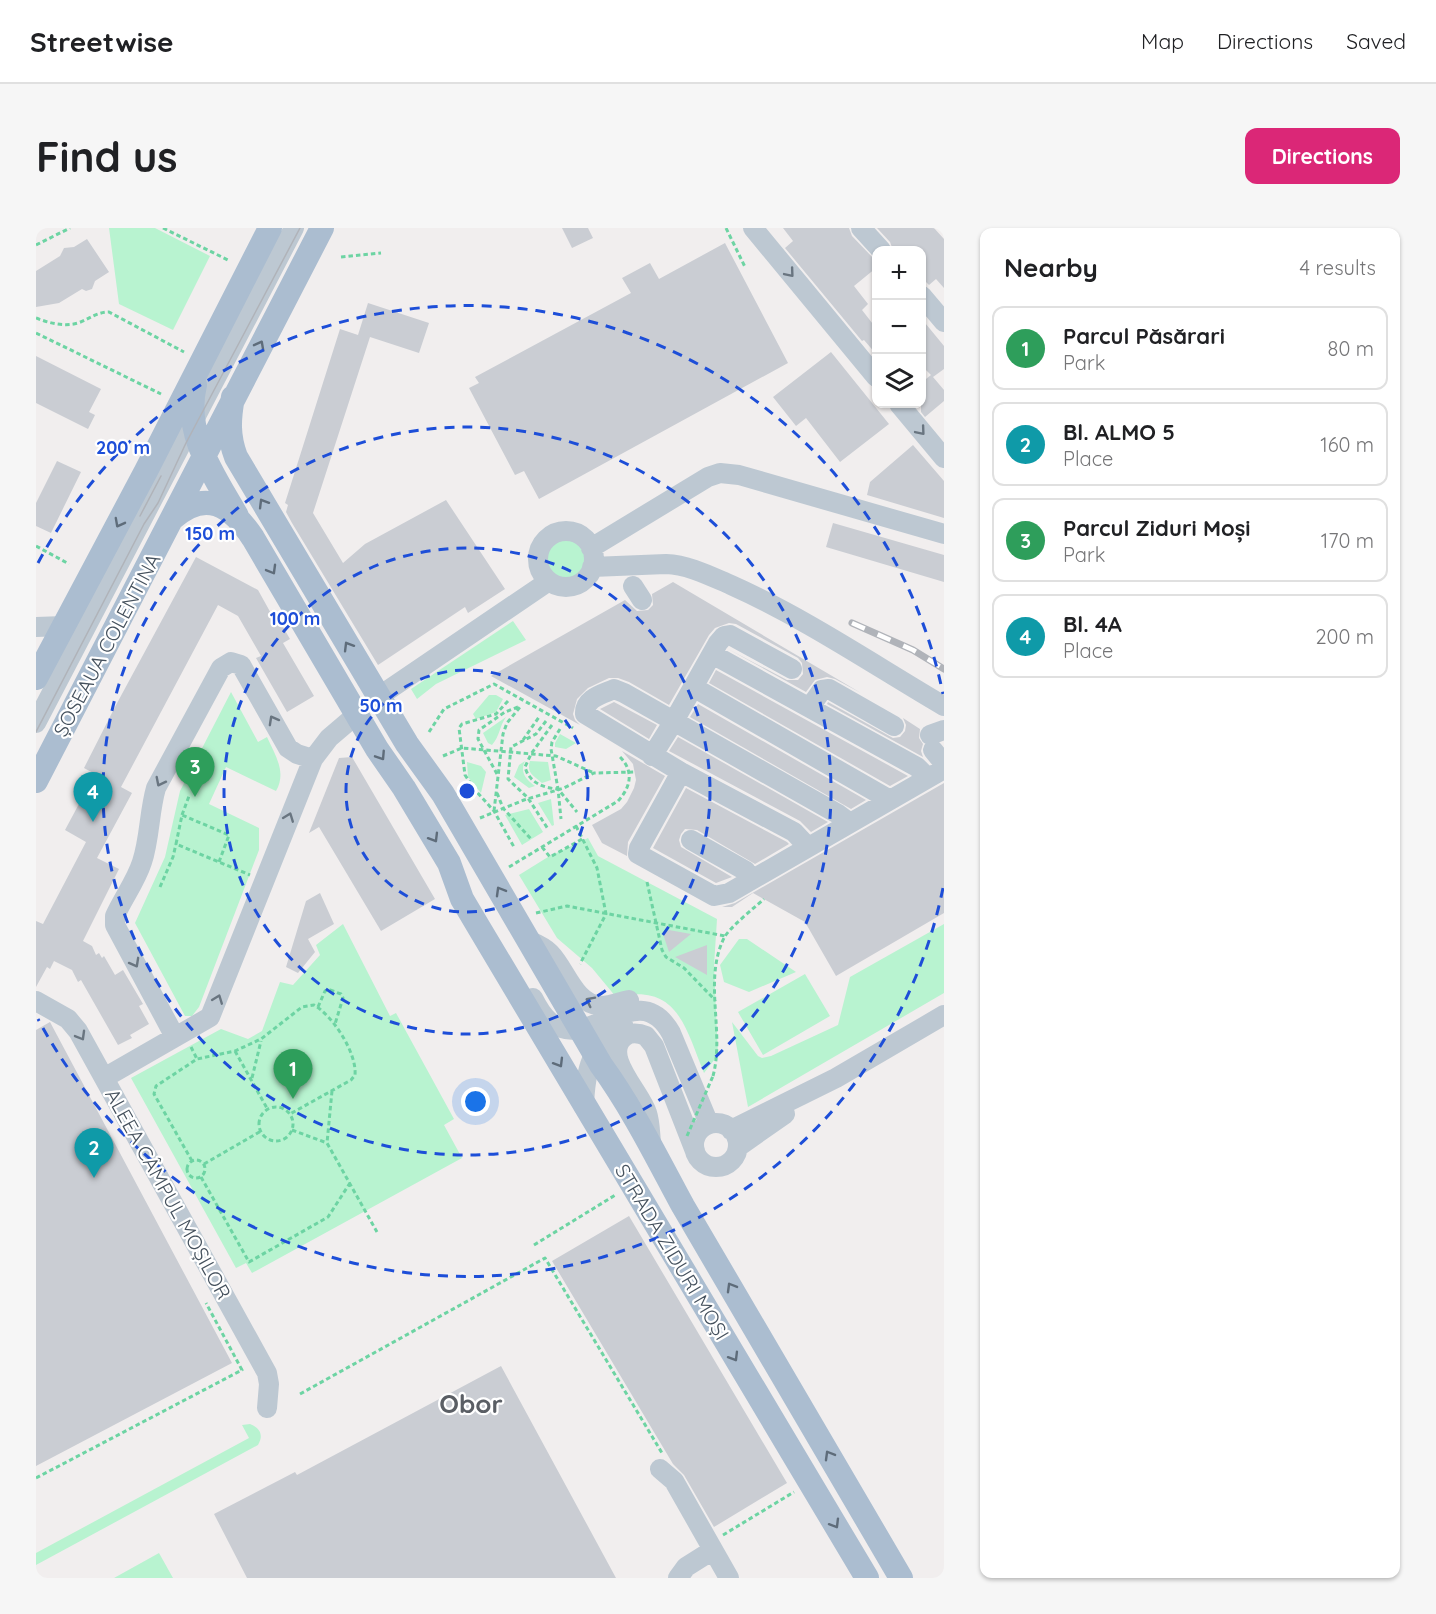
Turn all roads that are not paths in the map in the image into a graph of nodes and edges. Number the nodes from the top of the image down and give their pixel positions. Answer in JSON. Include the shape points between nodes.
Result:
{"nodes":[{"id":1,"x":270,"y":228,"type":"edge"},
{"id":2,"x":294,"y":228,"type":"edge"},
{"id":3,"x":322,"y":228,"type":"edge"},
{"id":4,"x":753,"y":228,"type":"edge"},
{"id":5,"x":861,"y":228,"type":"edge"},
{"id":6,"x":877,"y":246,"type":"edge"},
{"id":7,"x":925,"y":300,"type":"edge"},
{"id":8,"x":944,"y":322,"type":"edge"},
{"id":9,"x":192,"y":359,"type":"junction"},
{"id":10,"x":226,"y":359,"type":"junction"},
{"id":11,"x":872,"y":372,"type":"edge"},
{"id":12,"x":233,"y":397,"type":"junction"},
{"id":13,"x":901,"y":408,"type":"edge"},
{"id":14,"x":197,"y":442,"type":"junction"},
{"id":15,"x":236,"y":457,"type":"junction"},
{"id":16,"x":944,"y":458,"type":"edge"},
{"id":17,"x":146,"y":471,"type":"junction"},
{"id":18,"x":172,"y":518,"type":"junction"},
{"id":19,"x":240,"y":521,"type":"junction"},
{"id":20,"x":944,"y":534,"type":"edge"},
{"id":21,"x":592,"y":558,"type":"junction"},
{"id":22,"x":549,"y":581,"type":"junction"},
{"id":23,"x":64,"y":626,"type":"junction"},
{"id":24,"x":36,"y":627,"type":"edge"},
{"id":25,"x":36,"y":636,"type":"edge"},
{"id":26,"x":711,"y":654,"type":"junction"},
{"id":27,"x":48,"y":656,"type":"junction"},
{"id":28,"x":792,"y":669,"type":"dead end"},
{"id":29,"x":36,"y":678,"type":"edge"},
{"id":30,"x":693,"y":687,"type":"junction"},
{"id":31,"x":378,"y":697,"type":"junction"},
{"id":32,"x":944,"y":706,"type":"edge"},
{"id":33,"x":810,"y":707,"type":"junction"},
{"id":34,"x":356,"y":715,"type":"junction"},
{"id":35,"x":674,"y":721,"type":"junction"},
{"id":36,"x":36,"y":723,"type":"edge"},
{"id":37,"x":894,"y":726,"type":"dead end"},
{"id":38,"x":936,"y":738,"type":"edge"},
{"id":39,"x":652,"y":756,"type":"junction"},
{"id":40,"x":313,"y":759,"type":"junction"},
{"id":41,"x":681,"y":772,"type":"junction"},
{"id":42,"x":928,"y":778,"type":"junction"},
{"id":43,"x":36,"y":781,"type":"edge"},
{"id":44,"x":890,"y":800,"type":"junction"},
{"id":45,"x":850,"y":824,"type":"junction"},
{"id":46,"x":691,"y":840,"type":"dead end"},
{"id":47,"x":808,"y":848,"type":"junction"},
{"id":48,"x":750,"y":881,"type":"junction"},
{"id":49,"x":478,"y":926,"type":"junction"},
{"id":50,"x":530,"y":941,"type":"junction"},
{"id":51,"x":36,"y":1000,"type":"edge"},
{"id":52,"x":941,"y":1015,"type":"edge"},
{"id":53,"x":590,"y":1026,"type":"junction"},
{"id":54,"x":175,"y":1037,"type":"junction"},
{"id":55,"x":594,"y":1054,"type":"junction"},
{"id":56,"x":104,"y":1078,"type":"junction"},
{"id":57,"x":584,"y":1107,"type":"junction"},
{"id":58,"x":711,"y":1135,"type":"junction"},
{"id":59,"x":652,"y":1148,"type":"junction"},
{"id":60,"x":267,"y":1408,"type":"dead end"},
{"id":61,"x":710,"y":1549,"type":"junction"},
{"id":62,"x":678,"y":1578,"type":"edge"},
{"id":63,"x":716,"y":1578,"type":"edge"},
{"id":64,"x":729,"y":1578,"type":"edge"},
{"id":65,"x":867,"y":1578,"type":"edge"},
{"id":66,"x":902,"y":1578,"type":"edge"}],
"edges":[{"from":1,"to":9,"type":"main road","name":"ȘOSEAUA COLENTINA"},
{"from":2,"to":10,"type":"street"},
{"from":12,"to":3,"type":"main road","name":"ȘOSEAUA COLENTINA","one_way":true},
{"from":4,"to":11,"type":"street","one_way":true},
{"from":5,"to":6,"type":"street"},
{"from":7,"to":8,"type":"street"},
{"from":9,"to":14,"type":"main road"},
{"from":9,"to":17,"type":"main road","name":"ȘOSEAUA COLENTINA"},
{"from":10,"to":12,"type":"street"},
{"from":10,"to":14,"type":"street"},
{"from":12,"to":14,"type":"main road","name":"ȘOSEAUA COLENTINA"},
{"from":12,"to":15,"type":"main road","name":"ȘOSEAUA COLENTINA","via":[[229,435]]},
{"from":13,"to":16,"type":"street","one_way":true},
{"from":14,"to":15,"type":"main road","via":[[221,448]]},
{"from":14,"to":17,"type":"main road","name":"ȘOSEAUA COLENTINA","via":[[168,453]]},
{"from":14,"to":18,"type":"main road","name":"ȘOSEAUA COLENTINA"},
{"from":14,"to":19,"type":"main road","name":"STRADA ZIDURI MOȘI"},
{"from":14,"to":36,"type":"street"},
{"from":31,"to":15,"type":"main road","name":"STRADA ZIDURI MOȘI","one_way":true},
{"from":17,"to":23,"type":"main road","name":"ȘOSEAUA COLENTINA","one_way":true},
{"from":18,"to":19,"type":"main road","name":"STRADA ZIDURI MOȘI","via":[[189,506],[204,502],[229,510]]},
{"from":18,"to":43,"type":"main road","name":"ȘOSEAUA COLENTINA"},
{"from":19,"to":34,"type":"main road","name":"STRADA ZIDURI MOȘI","one_way":true},
{"from":20,"to":21,"type":"street","via":[[739,475],[720,473],[708,477]]},
{"from":21,"to":22,"type":"street","via":[[587,577],[575,585],[558,586]]},
{"from":21,"to":22,"type":"street","via":[[583,537],[566,531],[549,536],[538,560],[540,571]]},
{"from":21,"to":32,"type":"street","via":[[695,570],[764,600]]},
{"from":22,"to":31,"type":"street"},
{"from":23,"to":24,"type":"street"},
{"from":23,"to":27,"type":"main road","name":"ȘOSEAUA COLENTINA"},
{"from":25,"to":27,"type":"street"},
{"from":26,"to":28,"type":"street","via":[[724,636],[730,635]]},
{"from":26,"to":30,"type":"street"},
{"from":26,"to":33,"type":"street"},
{"from":27,"to":29,"type":"main road","name":"ȘOSEAUA COLENTINA"},
{"from":30,"to":35,"type":"street"},
{"from":30,"to":44,"type":"street"},
{"from":50,"to":31,"type":"main road","name":"STRADA ZIDURI MOȘI","one_way":true,"via":[[443,794]]},
{"from":33,"to":37,"type":"street","via":[[822,690],[829,689]]},
{"from":33,"to":42,"type":"street","via":[[917,767]]},
{"from":34,"to":40,"type":"street","via":[[329,738]]},
{"from":34,"to":49,"type":"main road","name":"STRADA ZIDURI MOȘI","one_way":true,"via":[[450,863],[462,899]]},
{"from":35,"to":39,"type":"street"},
{"from":35,"to":39,"type":"street","via":[[614,689],[590,701],[585,708],[585,714]]},
{"from":35,"to":45,"type":"street"},
{"from":38,"to":42,"type":"street","via":[[944,769]]},
{"from":39,"to":41,"type":"street"},
{"from":54,"to":40,"type":"street","one_way":true,"via":[[210,1017]]},
{"from":40,"to":54,"type":"street","one_way":true,"via":[[288,748],[241,665],[231,662],[221,668],[156,788],[142,862],[114,921]]},
{"from":41,"to":47,"type":"street","via":[[794,832]]},
{"from":41,"to":48,"type":"street","via":[[638,854],[714,896]]},
{"from":42,"to":44,"type":"street"},
{"from":44,"to":45,"type":"street"},
{"from":45,"to":47,"type":"street"},
{"from":46,"to":48,"type":"street","via":[[746,871]]},
{"from":47,"to":48,"type":"street"},
{"from":49,"to":53,"type":"street","name":"STRADA ZIDURI MOȘI","via":[[502,946],[550,1022],[559,1028]]},
{"from":49,"to":57,"type":"main road","name":"STRADA ZIDURI MOȘI","one_way":true},
{"from":50,"to":53,"type":"main road","name":"STRADA ZIDURI MOȘI"},
{"from":58,"to":50,"type":"street","one_way":true,"via":[[675,1021],[667,1009],[647,1000],[625,1000],[604,1006],[590,1002],[576,991],[551,954]]},
{"from":51,"to":56,"type":"street","name":"ALEEA CÂMPUL MOȘILOR","one_way":true,"via":[[73,1024]]},
{"from":52,"to":58,"type":"street","via":[[836,1078]]},
{"from":53,"to":55,"type":"main road","name":"STRADA ZIDURI MOȘI"},
{"from":53,"to":58,"type":"street","via":[[640,1011],[666,1024]]},
{"from":54,"to":56,"type":"street"},
{"from":55,"to":57,"type":"street","via":[[586,1073]]},
{"from":55,"to":58,"type":"street","via":[[625,1022],[650,1025],[662,1039]]},
{"from":55,"to":59,"type":"main road","name":"STRADA ZIDURI MOȘI"},
{"from":56,"to":60,"type":"street","name":"ALEEA CÂMPUL MOȘILOR","via":[[267,1373]]},
{"from":57,"to":65,"type":"main road","name":"STRADA ZIDURI MOȘI","one_way":true},
{"from":58,"to":59,"type":"street","via":[[654,1046],[646,1036],[633,1033],[618,1044],[617,1057],[647,1113]]},
{"from":66,"to":59,"type":"main road","name":"STRADA ZIDURI MOȘI","one_way":true},
{"from":61,"to":62,"type":"street"},
{"from":61,"to":63,"type":"street"},
{"from":61,"to":64,"type":"street"}]}
